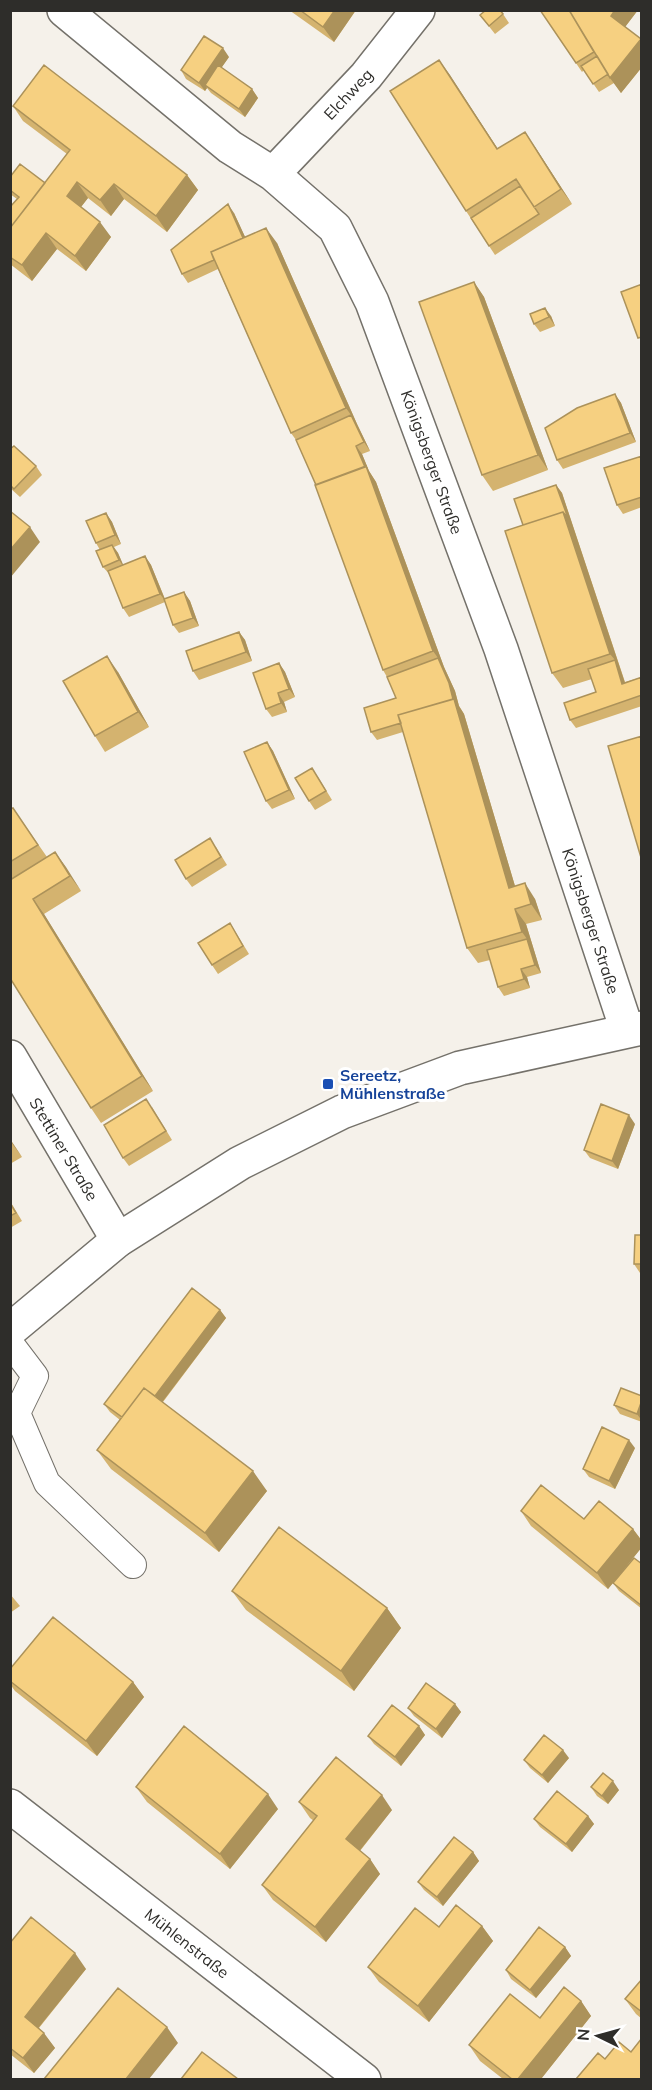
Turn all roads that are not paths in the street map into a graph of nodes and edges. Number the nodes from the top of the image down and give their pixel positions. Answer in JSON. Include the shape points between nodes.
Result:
{"nodes":[{"id":1,"x":64,"y":10,"type":"edge"},
{"id":2,"x":418,"y":10,"type":"edge"},
{"id":3,"x":273,"y":174,"type":"junction"},
{"id":4,"x":634,"y":1029,"type":"edge"},
{"id":5,"x":10,"y":1058,"type":"edge"},
{"id":6,"x":118,"y":1240,"type":"junction"},
{"id":7,"x":10,"y":1330,"type":"edge"},
{"id":8,"x":10,"y":1342,"type":"edge"},
{"id":9,"x":133,"y":1565,"type":"dead end"},
{"id":10,"x":10,"y":1806,"type":"edge"},
{"id":11,"x":364,"y":2079,"type":"edge"}],
"edges":[{"from":1,"to":3,"type":"street","name":"Königsberger Straße","via":[[230,147]]},
{"from":2,"to":3,"type":"street","name":"Elchweg","via":[[366,76]]},
{"from":3,"to":4,"type":"street","name":"Königsberger Straße","via":[[335,228],[372,302],[501,649]]},
{"from":4,"to":6,"type":"street","via":[[460,1068],[342,1112],[240,1163]]},
{"from":5,"to":6,"type":"street","name":"Stettiner Straße"},
{"from":6,"to":7,"type":"street"},
{"from":8,"to":9,"type":"lane","via":[[35,1376],[17,1413],[47,1483]]},
{"from":10,"to":11,"type":"street","name":"Mühlenstraße"}]}
